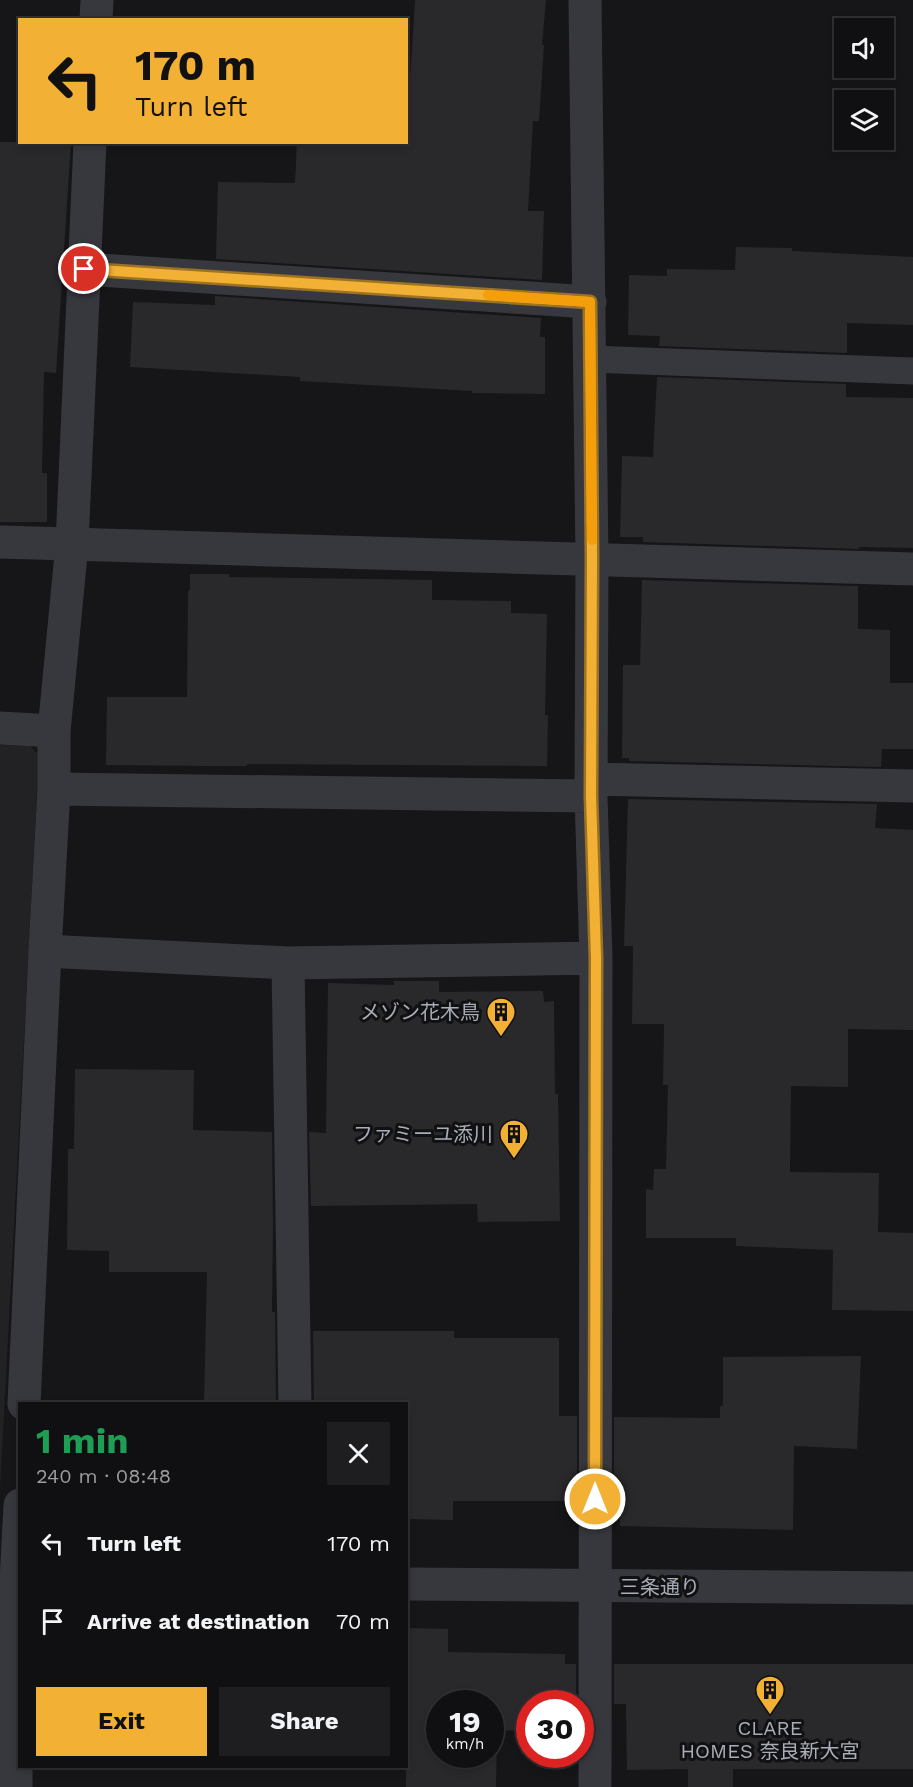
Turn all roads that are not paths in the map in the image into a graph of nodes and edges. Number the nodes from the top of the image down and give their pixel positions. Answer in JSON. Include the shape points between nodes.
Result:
{"nodes":[{"id":1,"x":97,"y":0,"type":"edge"},
{"id":2,"x":585,"y":0,"type":"edge"},
{"id":3,"x":96,"y":18,"type":"edge"},
{"id":4,"x":90,"y":144,"type":"edge"},
{"id":5,"x":84,"y":269,"type":"junction"},
{"id":6,"x":590,"y":302,"type":"junction"},
{"id":7,"x":590,"y":359,"type":"junction"},
{"id":8,"x":913,"y":371,"type":"edge"},
{"id":9,"x":0,"y":542,"type":"edge"},
{"id":10,"x":72,"y":543,"type":"junction"},
{"id":11,"x":592,"y":559,"type":"junction"},
{"id":12,"x":913,"y":569,"type":"edge"},
{"id":13,"x":0,"y":728,"type":"edge"},
{"id":14,"x":54,"y":731,"type":"junction"},
{"id":15,"x":913,"y":786,"type":"edge"},
{"id":16,"x":591,"y":788,"type":"junction"},
{"id":17,"x":54,"y":789,"type":"junction"},
{"id":18,"x":45,"y":951,"type":"junction"},
{"id":19,"x":596,"y":958,"type":"junction"},
{"id":20,"x":288,"y":963,"type":"junction"},
{"id":21,"x":24,"y":1402,"type":"edge"},
{"id":22,"x":295,"y":1402,"type":"edge"},
{"id":23,"x":18,"y":1524,"type":"edge"},
{"id":24,"x":12,"y":1582,"type":"edge"},
{"id":25,"x":408,"y":1584,"type":"edge"},
{"id":26,"x":596,"y":1586,"type":"junction"},
{"id":27,"x":913,"y":1588,"type":"edge"},
{"id":28,"x":16,"y":1787,"type":"edge"},
{"id":29,"x":595,"y":1787,"type":"edge"}],
"edges":[{"from":1,"to":3,"type":"street"},
{"from":2,"to":6,"type":"street"},
{"from":4,"to":5,"type":"street"},
{"from":5,"to":6,"type":"street"},
{"from":5,"to":10,"type":"street"},
{"from":6,"to":7,"type":"street"},
{"from":7,"to":8,"type":"lane"},
{"from":7,"to":11,"type":"street"},
{"from":9,"to":10,"type":"street"},
{"from":10,"to":11,"type":"street"},
{"from":10,"to":14,"type":"street"},
{"from":11,"to":12,"type":"street"},
{"from":11,"to":16,"type":"street"},
{"from":13,"to":14,"type":"street"},
{"from":14,"to":17,"type":"street"},
{"from":15,"to":16,"type":"street"},
{"from":16,"to":17,"type":"street"},
{"from":16,"to":19,"type":"street"},
{"from":17,"to":18,"type":"street"},
{"from":18,"to":20,"type":"street"},
{"from":18,"to":21,"type":"street"},
{"from":19,"to":20,"type":"street"},
{"from":19,"to":26,"type":"street"},
{"from":20,"to":22,"type":"street"},
{"from":23,"to":24,"type":"street"},
{"from":24,"to":28,"type":"street"},
{"from":25,"to":26,"type":"street","name":"三条通り"},
{"from":26,"to":27,"type":"street","name":"三条通り"},
{"from":26,"to":29,"type":"street"}]}
